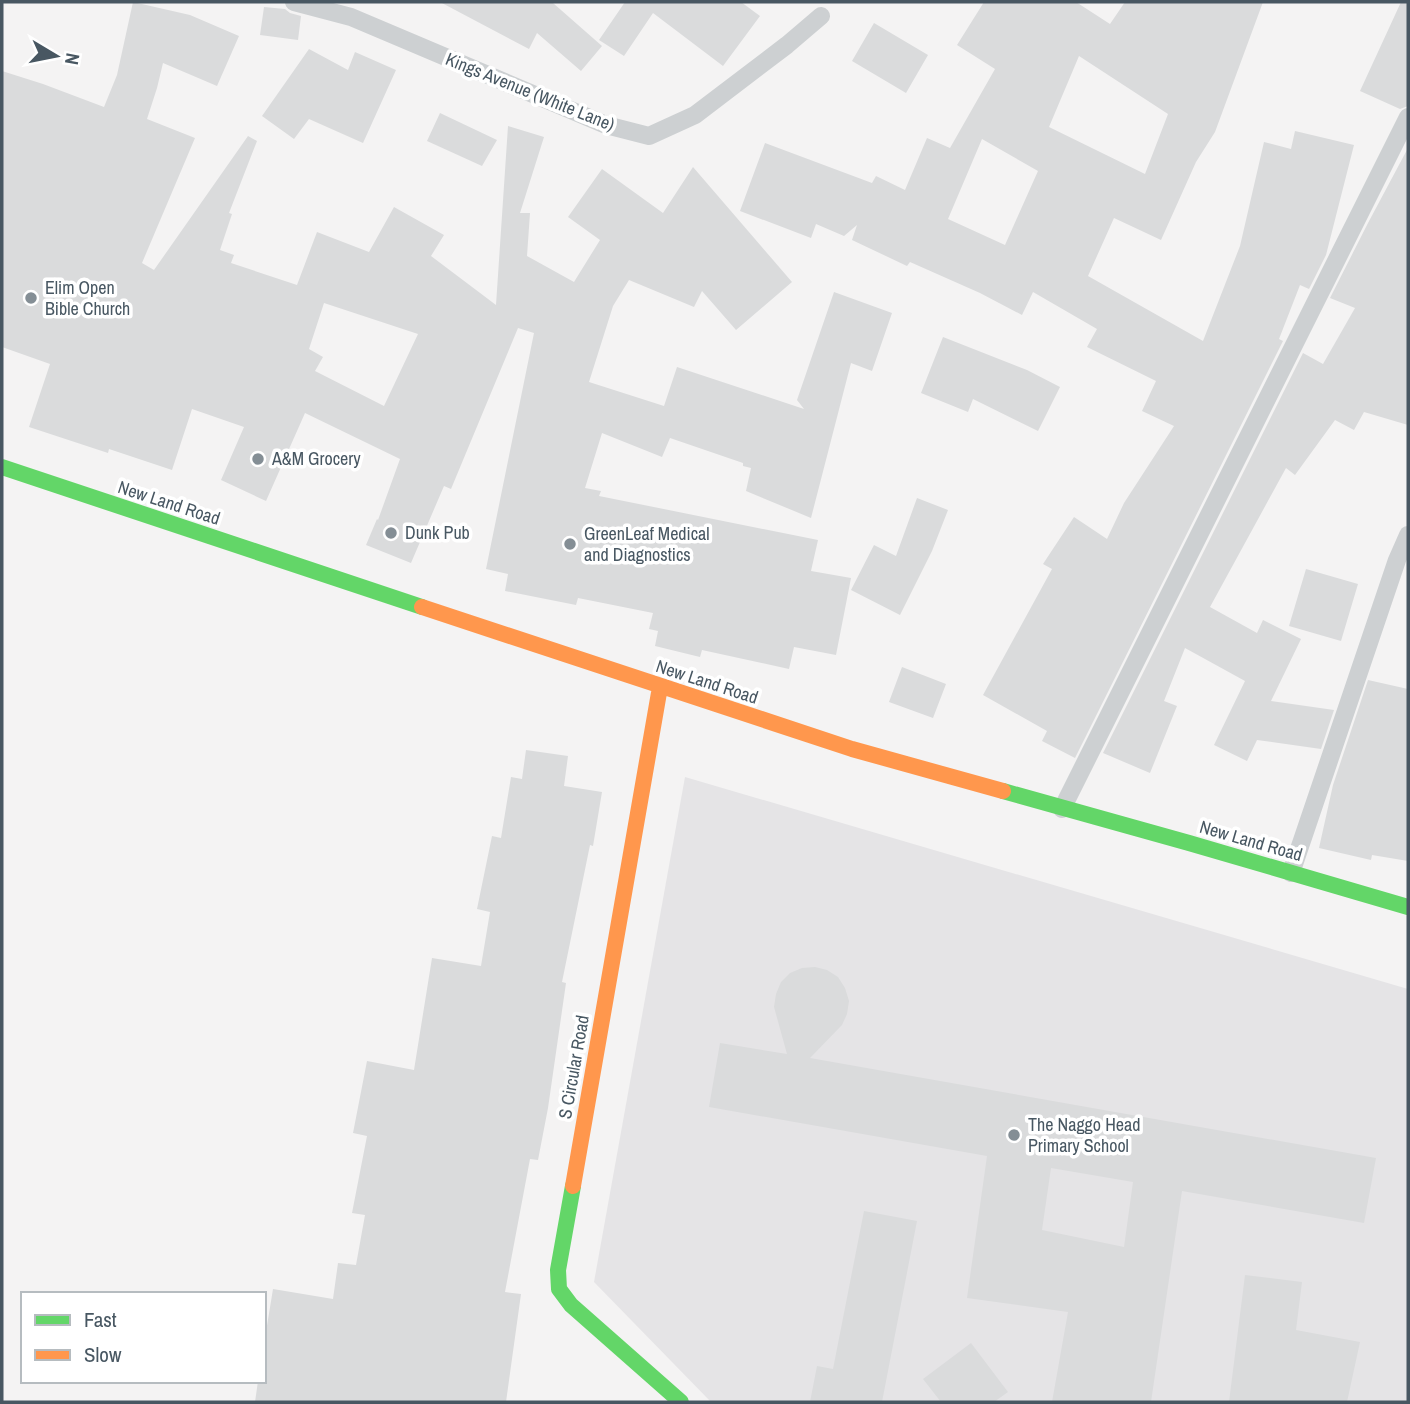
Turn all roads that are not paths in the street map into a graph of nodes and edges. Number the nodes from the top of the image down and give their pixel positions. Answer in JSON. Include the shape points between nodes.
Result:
{"nodes":[{"id":1,"x":294,"y":2,"type":"edge"},
{"id":2,"x":821,"y":16,"type":"dead end"},
{"id":3,"x":1408,"y":117,"type":"edge"},
{"id":4,"x":2,"y":467,"type":"edge"},
{"id":5,"x":1408,"y":535,"type":"edge"},
{"id":6,"x":660,"y":687,"type":"junction"},
{"id":7,"x":1062,"y":809,"type":"junction"},
{"id":8,"x":1291,"y":873,"type":"junction"},
{"id":9,"x":1408,"y":907,"type":"edge"},
{"id":10,"x":681,"y":1402,"type":"edge"}],
"edges":[{"from":1,"to":2,"type":"lane","name":"Kings Avenue (White Lane)","via":[[351,17],[606,125],[649,136],[695,115]]},
{"from":3,"to":7,"type":"lane"},
{"from":4,"to":6,"type":"street","name":"New Land Road"},
{"from":5,"to":8,"type":"lane"},
{"from":6,"to":7,"type":"street","name":"New Land Road","via":[[852,749]]},
{"from":6,"to":10,"type":"street","name":"S Circular Road","via":[[558,1270],[559,1289],[571,1305]]},
{"from":7,"to":8,"type":"street","name":"New Land Road"},
{"from":8,"to":9,"type":"street","name":"New Land Road"}]}
